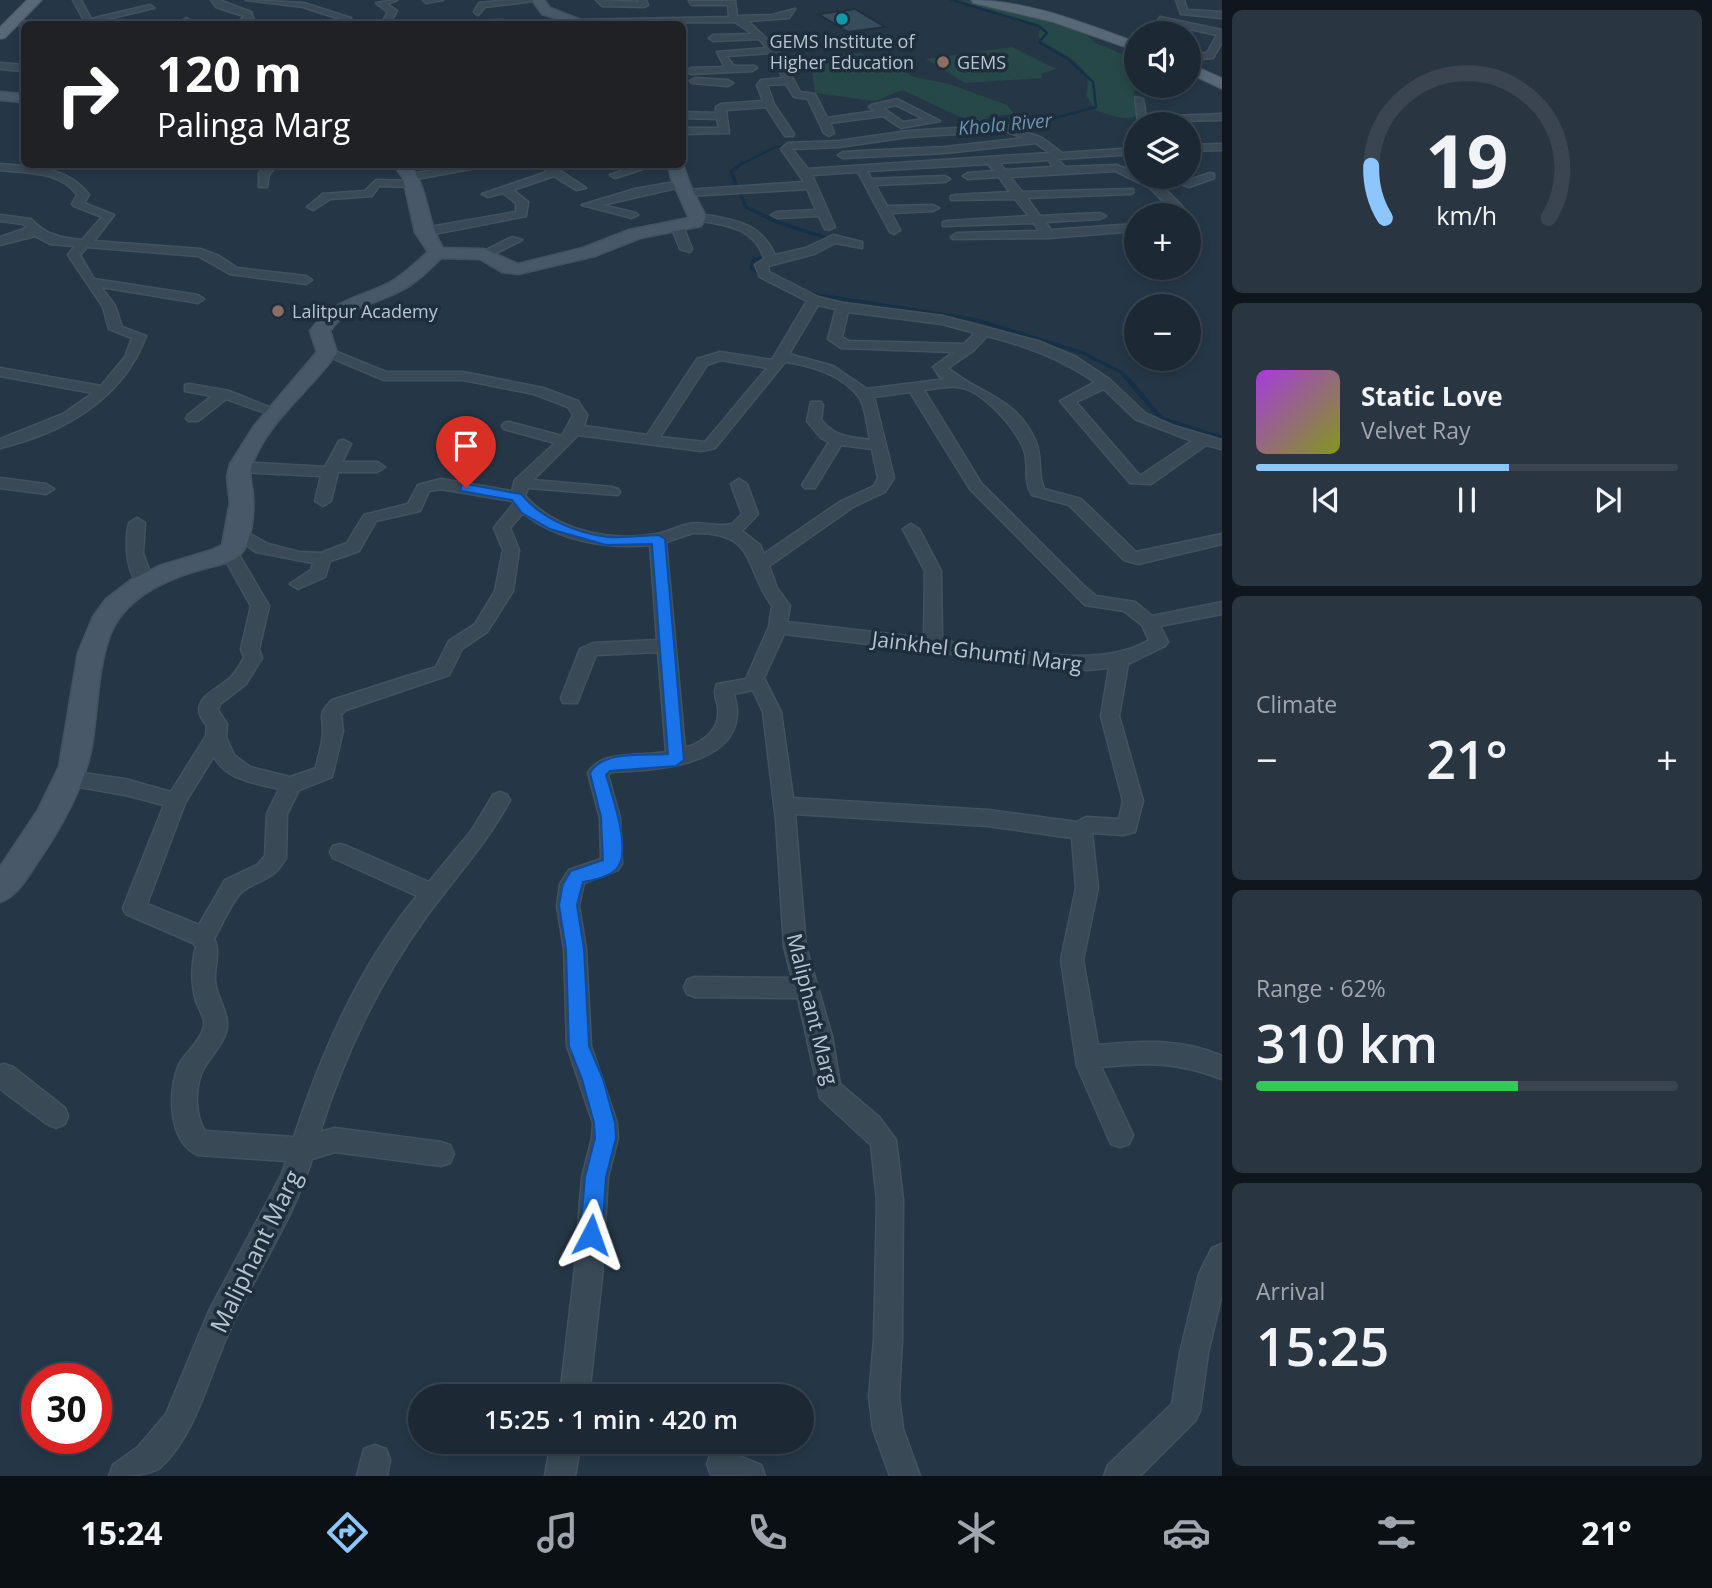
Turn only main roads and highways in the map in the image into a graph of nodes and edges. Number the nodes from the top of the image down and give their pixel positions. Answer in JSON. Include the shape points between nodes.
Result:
{"nodes":[{"id":1,"x":35,"y":0,"type":"edge"},
{"id":2,"x":538,"y":0,"type":"edge"},
{"id":3,"x":978,"y":0,"type":"edge"},
{"id":4,"x":574,"y":21,"type":"edge"},
{"id":5,"x":4,"y":29,"type":"edge"},
{"id":6,"x":1124,"y":43,"type":"edge"},
{"id":7,"x":1201,"y":72,"type":"edge"},
{"id":8,"x":1218,"y":79,"type":"edge"},
{"id":9,"x":0,"y":96,"type":"edge"},
{"id":10,"x":21,"y":98,"type":"edge"},
{"id":11,"x":677,"y":168,"type":"edge"},
{"id":12,"x":409,"y":175,"type":"edge"},
{"id":13,"x":437,"y":253,"type":"junction"},
{"id":14,"x":0,"y":889,"type":"edge"}],
"edges":[{"from":1,"to":5,"type":"main road"},
{"from":2,"to":4,"type":"main road","via":[[546,11]]},
{"from":3,"to":6,"type":"main road","via":[[1058,19]]},
{"from":7,"to":8,"type":"main road"},
{"from":9,"to":10,"type":"main road"},
{"from":11,"to":13,"type":"main road","via":[[698,218],[695,222],[635,234],[589,252],[518,269],[484,254]]},
{"from":12,"to":13,"type":"main road","via":[[424,232]]},
{"from":13,"to":14,"type":"main road","via":[[406,281],[325,321],[320,331],[325,348],[274,412],[241,467],[242,498],[233,542],[163,572],[117,602],[98,632],[89,664],[72,770],[26,858]]}]}
